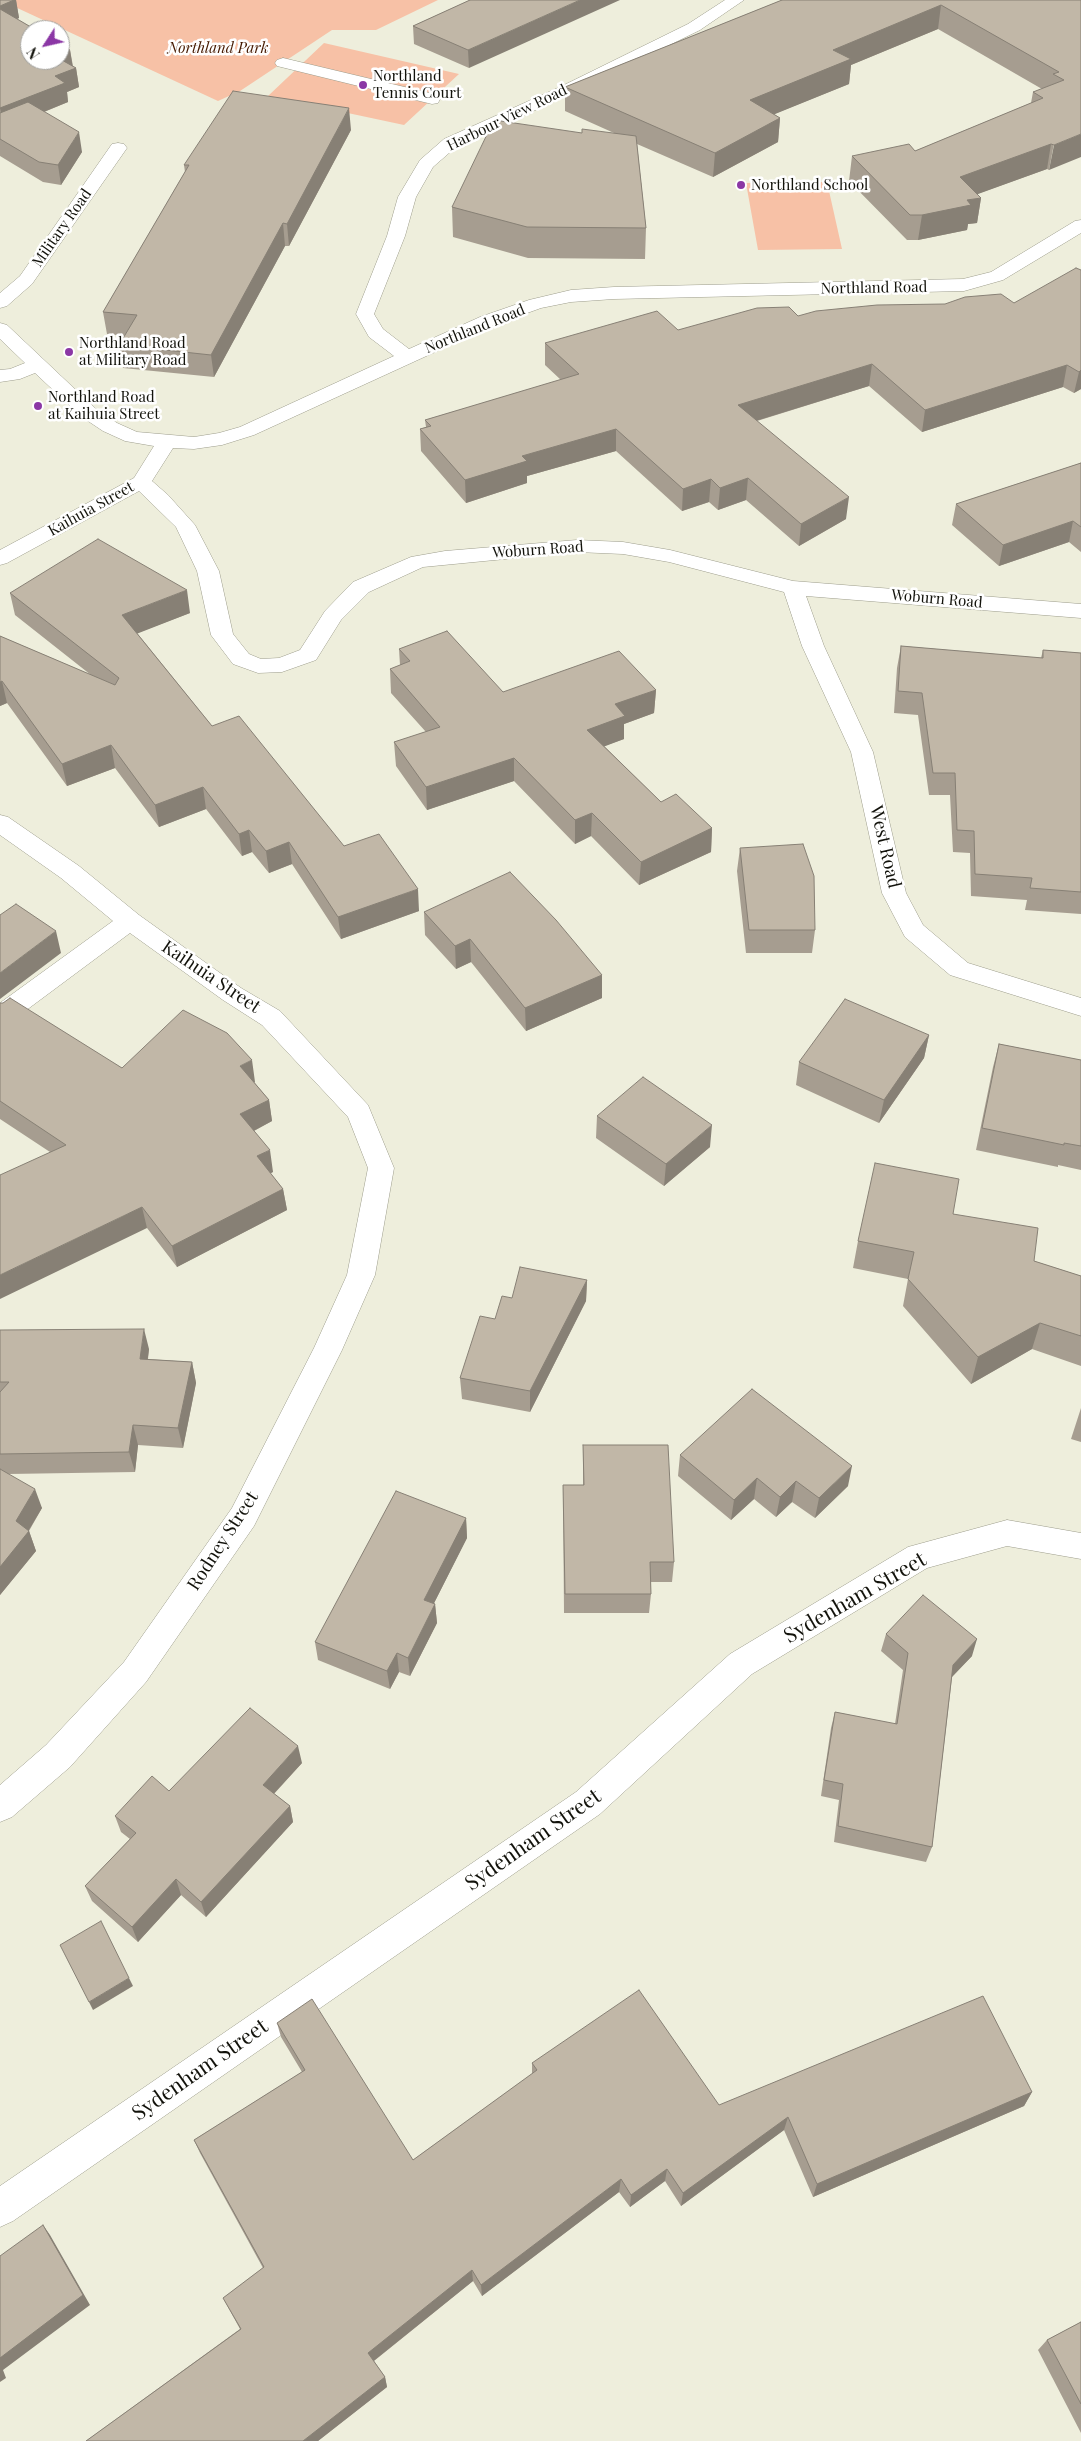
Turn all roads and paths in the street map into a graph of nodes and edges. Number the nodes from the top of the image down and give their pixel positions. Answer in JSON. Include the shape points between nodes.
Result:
{"nodes":[{"id":1,"x":736,"y":0,"type":"edge"},
{"id":2,"x":283,"y":63,"type":"dead end"},
{"id":3,"x":432,"y":98,"type":"dead end"},
{"id":4,"x":118,"y":148,"type":"dead end"},
{"id":5,"x":1081,"y":225,"type":"edge"},
{"id":6,"x":0,"y":302,"type":"edge"},
{"id":7,"x":0,"y":330,"type":"edge"},
{"id":8,"x":407,"y":358,"type":"junction"},
{"id":9,"x":37,"y":365,"type":"junction"},
{"id":10,"x":0,"y":376,"type":"edge"},
{"id":11,"x":166,"y":442,"type":"junction"},
{"id":12,"x":141,"y":482,"type":"junction"},
{"id":13,"x":0,"y":559,"type":"edge"},
{"id":14,"x":793,"y":588,"type":"junction"},
{"id":15,"x":1081,"y":611,"type":"edge"},
{"id":16,"x":0,"y":823,"type":"edge"},
{"id":17,"x":130,"y":921,"type":"junction"},
{"id":18,"x":1081,"y":1007,"type":"edge"},
{"id":19,"x":0,"y":1016,"type":"edge"},
{"id":20,"x":381,"y":1168,"type":"joint"},
{"id":21,"x":1081,"y":1546,"type":"edge"},
{"id":22,"x":0,"y":1806,"type":"edge"},
{"id":23,"x":0,"y":2208,"type":"edge"}],
"edges":[{"from":1,"to":8,"type":"street","name":"Harbour View Road","via":[[694,27],[450,143],[426,164],[407,197],[396,236],[366,314],[376,333]]},
{"from":2,"to":3,"type":"street"},
{"from":4,"to":6,"type":"street","name":"Military Road","via":[[26,280]]},
{"from":5,"to":8,"type":"street","name":"Northland Road","via":[[997,276],[964,285],[571,296],[487,320]]},
{"from":7,"to":9,"type":"street","name":"Northland Road"},
{"from":8,"to":11,"type":"street","name":"Northland Road","via":[[247,431],[194,443]]},
{"from":9,"to":10,"type":"street","via":[[13,376]]},
{"from":9,"to":11,"type":"street","name":"Northland Road","via":[[89,413],[110,427],[132,436]]},
{"from":11,"to":12,"type":"street","name":"Kaihuia Street"},
{"from":12,"to":13,"type":"street","name":"Kaihuia Street"},
{"from":12,"to":14,"type":"street","name":"Woburn Road","via":[[185,525],[208,571],[222,635],[242,659],[258,666],[282,665],[308,655],[334,616],[361,587],[418,561],[445,557],[577,546],[623,548],[670,556]]},
{"from":14,"to":15,"type":"street","name":"Woburn Road"},
{"from":14,"to":18,"type":"street","name":"West Road","via":[[813,646],[862,752],[894,893],[914,931],[959,969]]},
{"from":16,"to":17,"type":"street","name":"Kaihuia Street","via":[[70,872]]},
{"from":17,"to":19,"type":"street"},
{"from":17,"to":20,"type":"street","name":"Kaihuia Street","via":[[271,1018],[359,1112]]},
{"from":20,"to":22,"type":"street","name":"Rodney Street","via":[[361,1275],[328,1350],[243,1517],[134,1672],[58,1756]]},
{"from":21,"to":23,"type":"street","name":"Sydenham Street","via":[[1007,1532],[919,1557],[741,1664],[588,1803]]}]}
